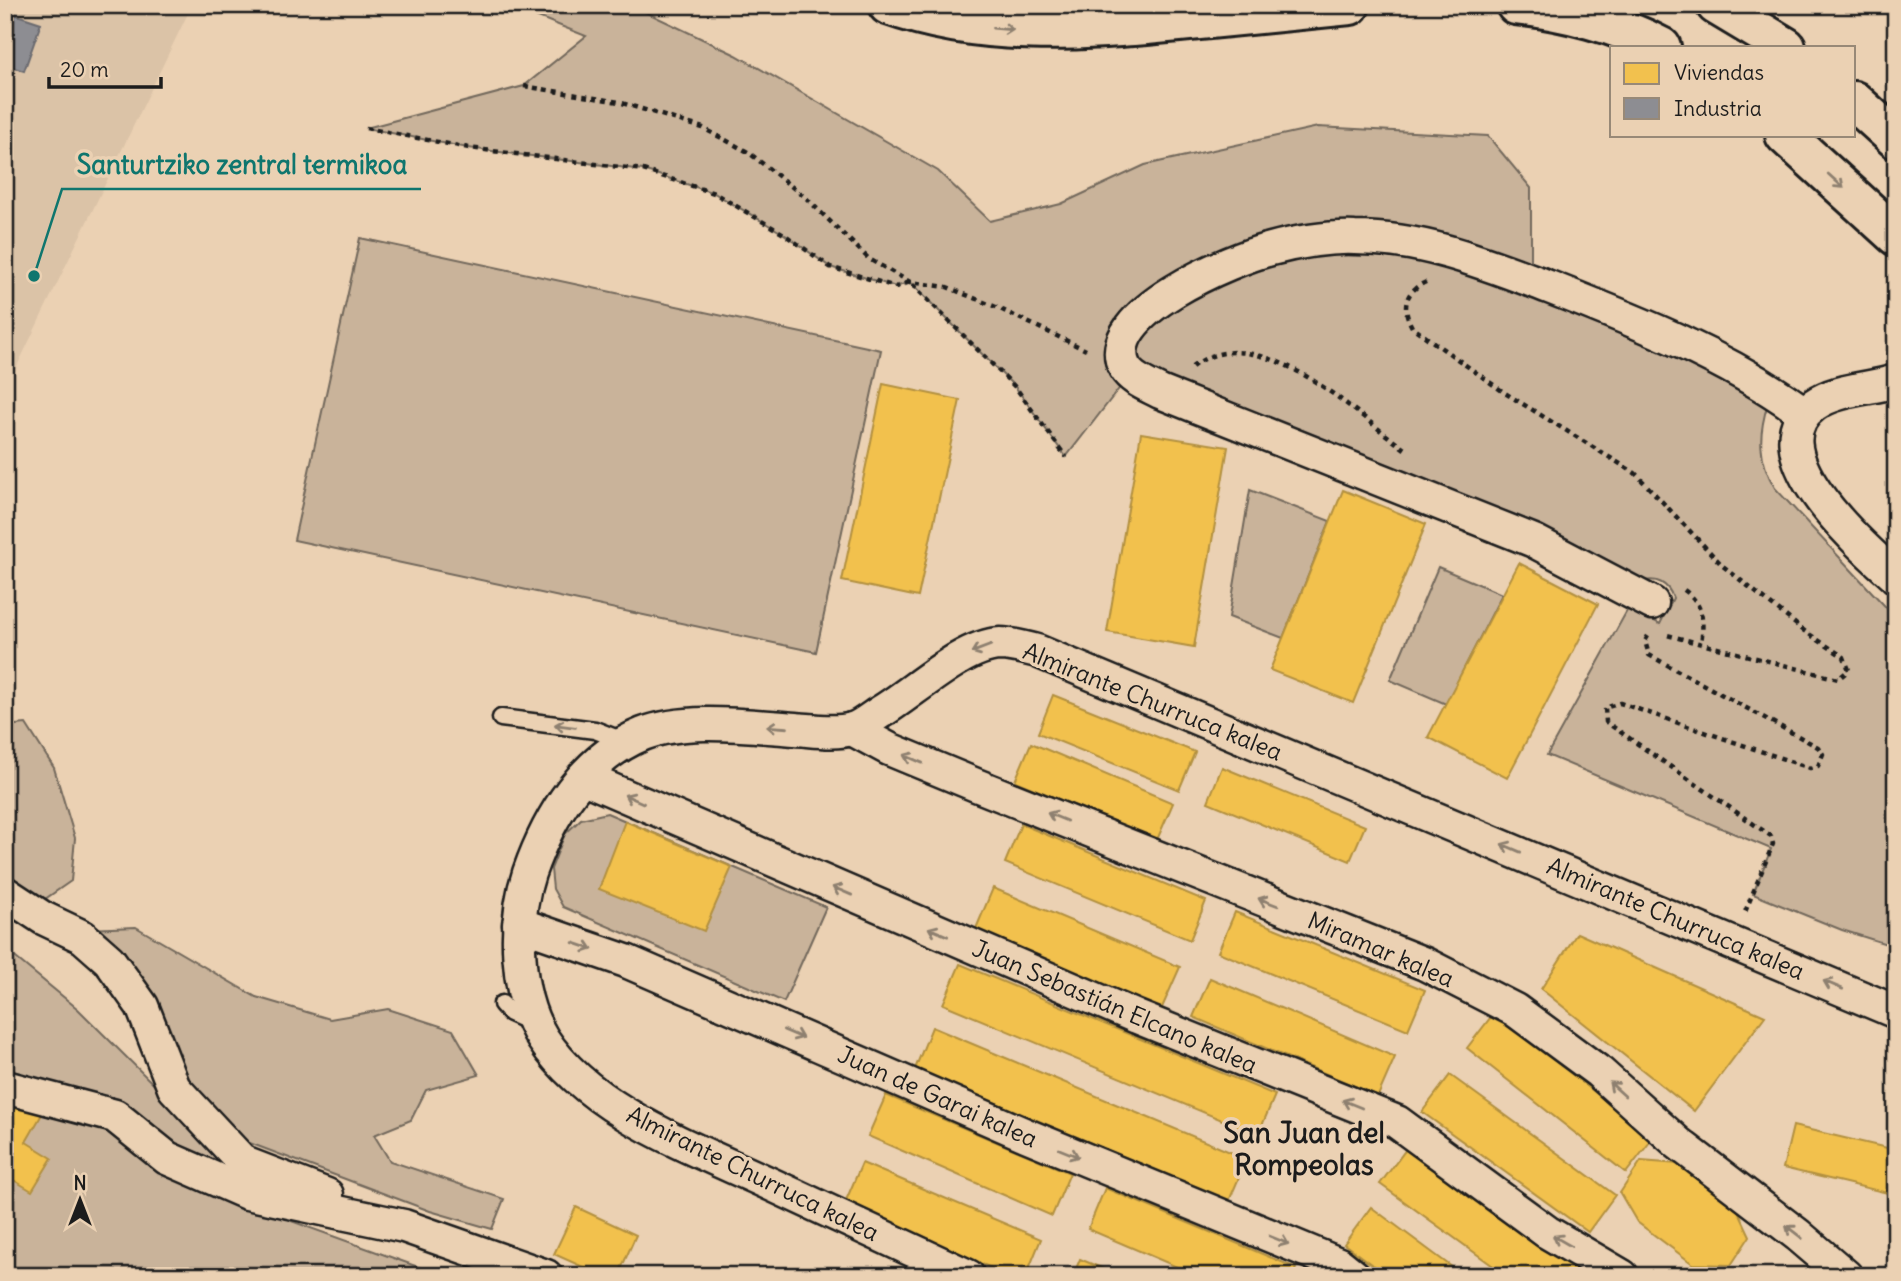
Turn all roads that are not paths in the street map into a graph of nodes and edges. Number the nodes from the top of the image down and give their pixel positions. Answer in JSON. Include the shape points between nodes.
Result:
{"nodes":[{"id":1,"x":888,"y":5,"type":"edge"},
{"id":2,"x":1350,"y":5,"type":"edge"},
{"id":3,"x":1516,"y":5,"type":"edge"},
{"id":4,"x":1716,"y":5,"type":"edge"},
{"id":5,"x":1659,"y":46,"type":"edge"},
{"id":6,"x":1784,"y":46,"type":"edge"},
{"id":7,"x":1856,"y":103,"type":"edge"},
{"id":8,"x":1786,"y":136,"type":"edge"},
{"id":9,"x":1896,"y":139,"type":"edge"},
{"id":10,"x":1896,"y":236,"type":"edge"},
{"id":11,"x":1896,"y":381,"type":"edge"},
{"id":12,"x":1804,"y":414,"type":"junction"},
{"id":13,"x":1896,"y":577,"type":"edge"},
{"id":14,"x":1652,"y":603,"type":"dead end"},
{"id":15,"x":501,"y":719,"type":"dead end"},
{"id":16,"x":852,"y":729,"type":"junction"},
{"id":17,"x":626,"y":742,"type":"junction"},
{"id":18,"x":584,"y":778,"type":"junction"},
{"id":19,"x":5,"y":893,"type":"edge"},
{"id":20,"x":519,"y":924,"type":"junction"},
{"id":21,"x":502,"y":1003,"type":"dead end"},
{"id":22,"x":1896,"y":1012,"type":"edge"},
{"id":23,"x":537,"y":1025,"type":"junction"},
{"id":24,"x":5,"y":1087,"type":"edge"},
{"id":25,"x":397,"y":1224,"type":"junction"},
{"id":26,"x":545,"y":1276,"type":"edge"},
{"id":27,"x":968,"y":1276,"type":"edge"},
{"id":28,"x":1354,"y":1276,"type":"edge"},
{"id":29,"x":1622,"y":1276,"type":"edge"},
{"id":30,"x":1846,"y":1276,"type":"edge"}],
"edges":[{"from":1,"to":2,"type":"highway","one_way":true,"via":[[971,26],[1079,31]]},
{"from":3,"to":5,"type":"highway","via":[[1638,34]]},
{"from":4,"to":6,"type":"highway"},
{"from":7,"to":9,"type":"highway"},
{"from":8,"to":10,"type":"highway","one_way":true},
{"from":11,"to":12,"type":"street","via":[[1831,397]]},
{"from":12,"to":13,"type":"street","via":[[1794,447],[1802,471],[1827,507]]},
{"from":12,"to":14,"type":"street","via":[[1768,387],[1660,333],[1460,254],[1407,242],[1354,237],[1271,249],[1186,283],[1147,310],[1125,335],[1125,368],[1160,392],[1534,541]]},
{"from":17,"to":15,"type":"lane","one_way":true,"via":[[595,730]]},
{"from":16,"to":17,"type":"street","name":"Almirante Churruca kalea","one_way":true,"via":[[714,725],[646,733]]},
{"from":22,"to":16,"type":"street","name":"Almirante Churruca kalea","one_way":true,"via":[[1037,651],[997,644],[973,652]]},
{"from":30,"to":16,"type":"street","name":"Miramar kalea","one_way":true,"via":[[1678,1143],[1599,1072],[1515,1010],[1425,964],[976,785]]},
{"from":17,"to":18,"type":"street","name":"Almirante Churruca kalea"},
{"from":18,"to":20,"type":"street","name":"Almirante Churruca kalea","via":[[566,796],[542,835],[526,881]]},
{"from":29,"to":18,"type":"street","name":"Juan Sebastián Elcano kalea","one_way":true,"via":[[1547,1232],[1397,1122],[1137,1017]]},
{"from":19,"to":25,"type":"street","via":[[83,937],[109,960],[142,1006],[174,1088],[244,1163]]},
{"from":20,"to":23,"type":"street","name":"Almirante Churruca kalea","via":[[521,981]]},
{"from":20,"to":28,"type":"street","name":"Juan de Garai kalea","one_way":true,"via":[[626,961],[1026,1135],[1339,1264]]},
{"from":21,"to":23,"type":"lane","via":[[510,1013]]},
{"from":23,"to":27,"type":"street","name":"Almirante Churruca kalea","via":[[543,1039],[580,1080],[636,1121]]},
{"from":24,"to":25,"type":"street","via":[[115,1116],[167,1158],[247,1193]]},
{"from":25,"to":26,"type":"street"}]}
